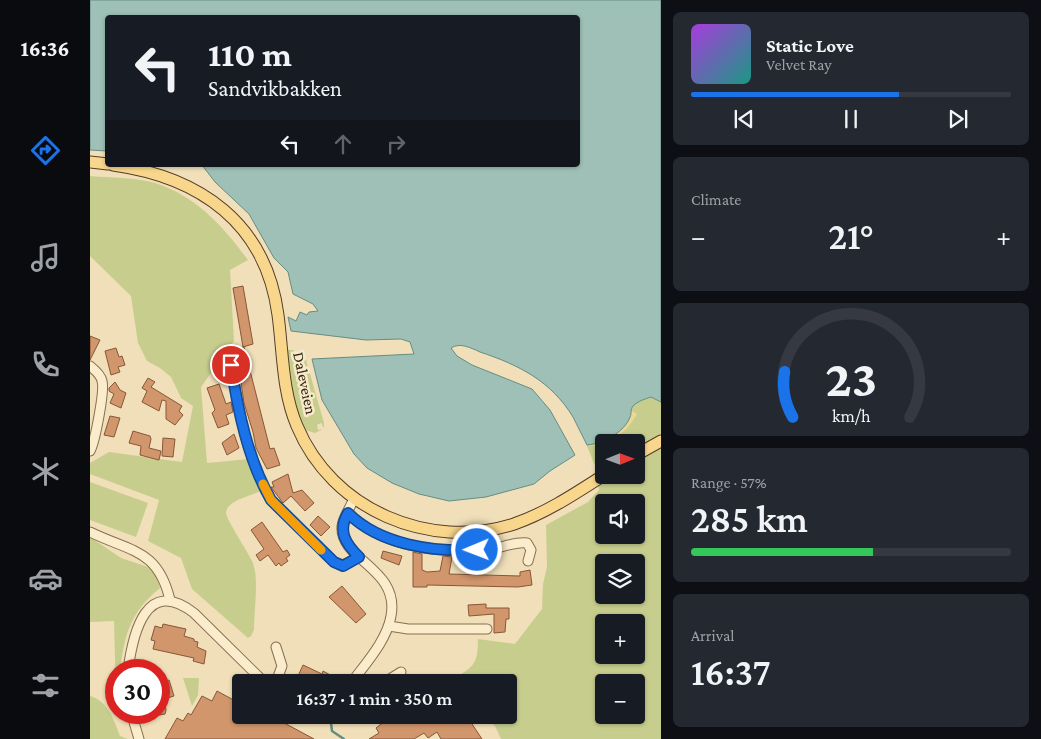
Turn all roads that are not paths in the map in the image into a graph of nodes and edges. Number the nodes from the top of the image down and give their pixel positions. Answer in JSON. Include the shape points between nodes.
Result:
{"nodes":[{"id":1,"x":90,"y":162,"type":"edge"},
{"id":2,"x":105,"y":164,"type":"edge"},
{"id":3,"x":125,"y":167,"type":"edge"},
{"id":4,"x":231,"y":365,"type":"dead end"},
{"id":5,"x":90,"y":366,"type":"edge"},
{"id":6,"x":661,"y":441,"type":"edge"},
{"id":7,"x":645,"y":449,"type":"edge"},
{"id":8,"x":90,"y":451,"type":"edge"},
{"id":9,"x":595,"y":480,"type":"edge"},
{"id":10,"x":354,"y":498,"type":"junction"},
{"id":11,"x":348,"y":513,"type":"junction"},
{"id":12,"x":90,"y":532,"type":"edge"},
{"id":13,"x":359,"y":557,"type":"junction"},
{"id":14,"x":528,"y":561,"type":"dead end"},
{"id":15,"x":170,"y":600,"type":"junction"},
{"id":16,"x":389,"y":626,"type":"junction"},
{"id":17,"x":487,"y":629,"type":"dead end"},
{"id":18,"x":276,"y":647,"type":"dead end"},
{"id":19,"x":130,"y":659,"type":"edge"},
{"id":20,"x":401,"y":672,"type":"dead end"},
{"id":21,"x":256,"y":674,"type":"edge"},
{"id":22,"x":279,"y":674,"type":"edge"},
{"id":23,"x":357,"y":674,"type":"edge"},
{"id":24,"x":398,"y":674,"type":"edge"},
{"id":25,"x":134,"y":724,"type":"edge"},
{"id":26,"x":138,"y":739,"type":"edge"}],
"edges":[{"from":1,"to":2,"type":"main road"},
{"from":3,"to":10,"type":"main road","name":"Daleveien","via":[[155,172],[192,188],[230,214],[248,234],[274,292],[286,388],[297,426],[320,464]]},
{"from":4,"to":13,"type":"street","via":[[240,418],[271,500],[334,562],[343,566]]},
{"from":5,"to":8,"type":"street","via":[[103,384]]},
{"from":6,"to":7,"type":"main road"},
{"from":9,"to":10,"type":"main road","name":"Daleveien","via":[[533,517],[478,531],[440,532],[415,528],[382,515]]},
{"from":10,"to":11,"type":"street"},
{"from":11,"to":13,"type":"street","via":[[343,521],[343,535]]},
{"from":11,"to":14,"type":"street","via":[[375,533],[439,550],[484,550],[527,543],[531,550]]},
{"from":12,"to":15,"type":"street","via":[[149,558],[161,571]]},
{"from":13,"to":16,"type":"street","via":[[378,574],[388,589],[392,602]]},
{"from":15,"to":19,"type":"street","via":[[146,610],[133,640]]},
{"from":15,"to":21,"type":"street","via":[[194,612]]},
{"from":16,"to":17,"type":"street"},
{"from":16,"to":23,"type":"street"},
{"from":18,"to":22,"type":"street","via":[[282,666]]},
{"from":20,"to":24,"type":"street"},
{"from":25,"to":26,"type":"street"}]}
